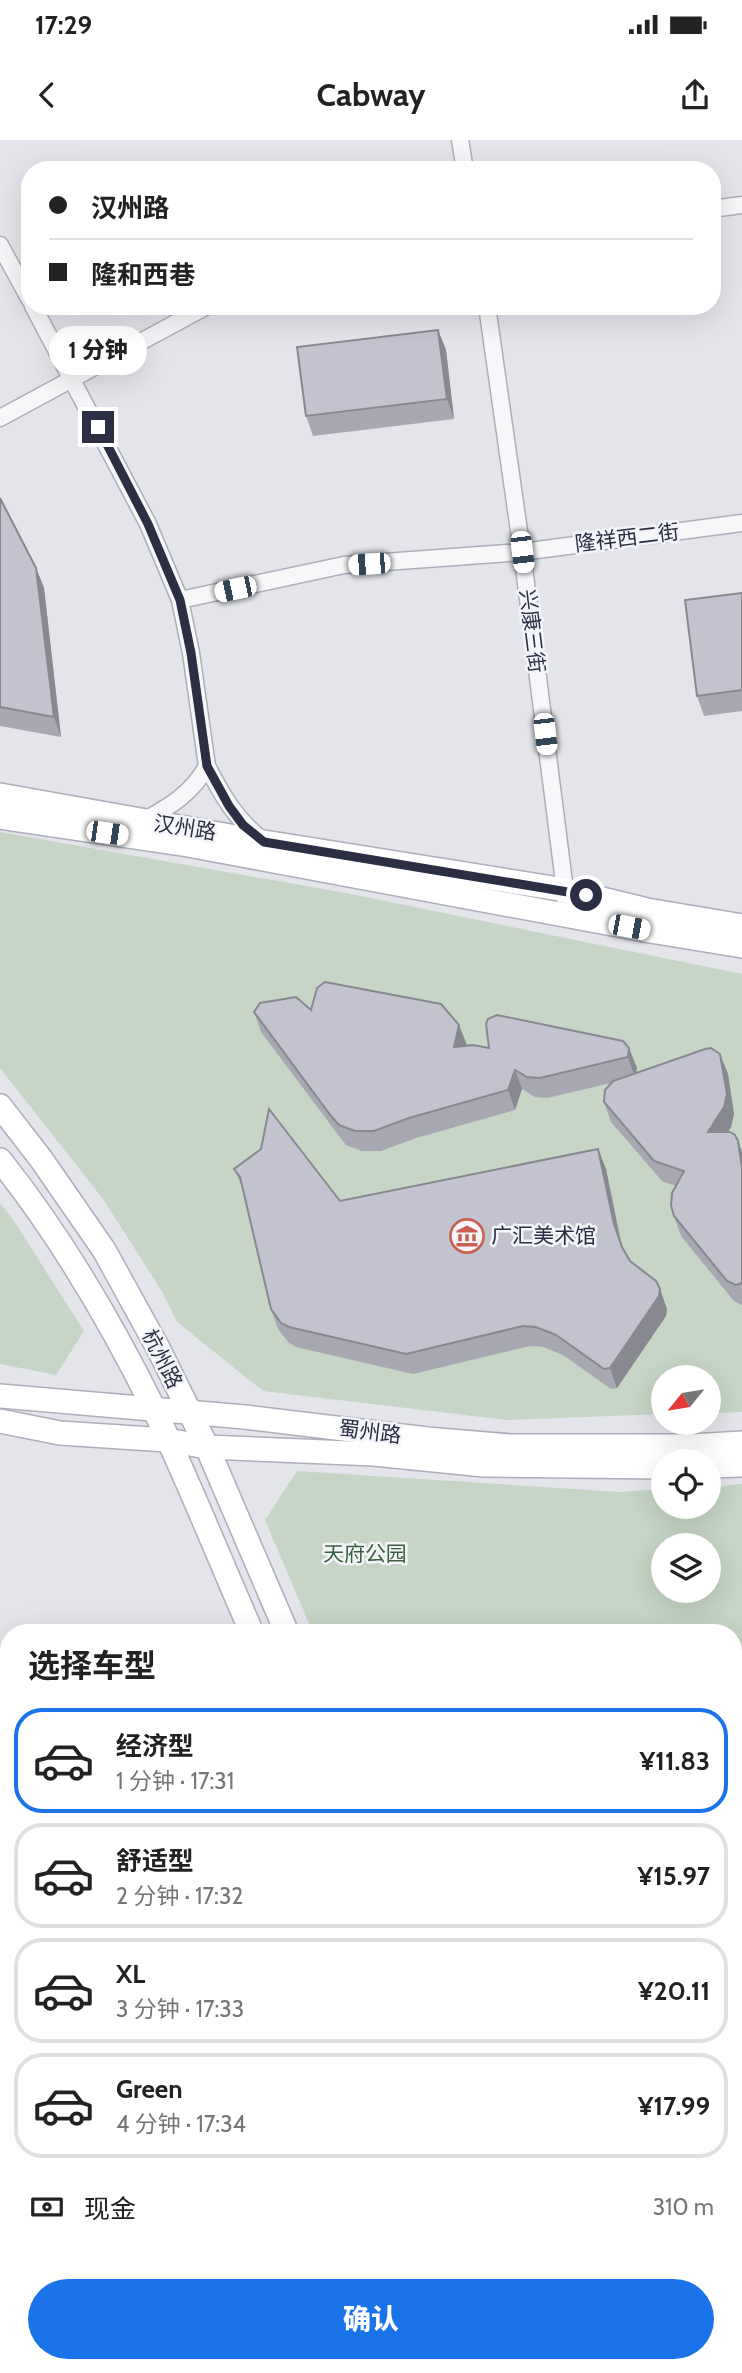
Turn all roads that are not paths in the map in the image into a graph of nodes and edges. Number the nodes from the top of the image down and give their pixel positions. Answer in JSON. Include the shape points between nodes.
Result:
{"nodes":[{"id":1,"x":460,"y":140,"type":"edge"},
{"id":2,"x":464,"y":161,"type":"edge"},
{"id":3,"x":742,"y":205,"type":"edge"},
{"id":4,"x":721,"y":208,"type":"edge"},
{"id":5,"x":0,"y":245,"type":"edge"},
{"id":6,"x":21,"y":284,"type":"edge"},
{"id":7,"x":38,"y":315,"type":"edge"},
{"id":8,"x":190,"y":315,"type":"edge"},
{"id":9,"x":487,"y":315,"type":"edge"},
{"id":10,"x":73,"y":378,"type":"junction"},
{"id":11,"x":0,"y":418,"type":"edge"},
{"id":12,"x":742,"y":523,"type":"edge"},
{"id":13,"x":522,"y":552,"type":"junction"},
{"id":14,"x":180,"y":600,"type":"junction"},
{"id":15,"x":207,"y":766,"type":"junction"},
{"id":16,"x":0,"y":795,"type":"edge"},
{"id":17,"x":0,"y":817,"type":"edge"},
{"id":18,"x":143,"y":821,"type":"junction"},
{"id":19,"x":264,"y":842,"type":"junction"},
{"id":20,"x":565,"y":890,"type":"junction"},
{"id":21,"x":566,"y":914,"type":"junction"},
{"id":22,"x":742,"y":926,"type":"edge"},
{"id":23,"x":742,"y":946,"type":"edge"},
{"id":24,"x":0,"y":1106,"type":"edge"},
{"id":25,"x":0,"y":1160,"type":"edge"},
{"id":26,"x":0,"y":1396,"type":"edge"},
{"id":27,"x":155,"y":1411,"type":"junction"},
{"id":28,"x":190,"y":1413,"type":"junction"},
{"id":29,"x":0,"y":1421,"type":"edge"},
{"id":30,"x":167,"y":1440,"type":"junction"},
{"id":31,"x":742,"y":1443,"type":"edge"},
{"id":32,"x":207,"y":1447,"type":"junction"},
{"id":33,"x":742,"y":1465,"type":"edge"},
{"id":34,"x":721,"y":1466,"type":"edge"},
{"id":35,"x":651,"y":1467,"type":"edge"},
{"id":36,"x":248,"y":1624,"type":"edge"},
{"id":37,"x":283,"y":1624,"type":"edge"}],
"edges":[{"from":1,"to":2,"type":"street"},
{"from":3,"to":4,"type":"street"},
{"from":5,"to":6,"type":"street"},
{"from":7,"to":10,"type":"street"},
{"from":8,"to":10,"type":"street"},
{"from":9,"to":13,"type":"street","name":"兴康三街"},
{"from":10,"to":11,"type":"street"},
{"from":10,"to":14,"type":"street","via":[[148,524]]},
{"from":12,"to":13,"type":"street","name":"隆祥西二街"},
{"from":13,"to":14,"type":"street","name":"隆祥西二街","via":[[344,565]]},
{"from":13,"to":20,"type":"street","name":"兴康三街"},
{"from":14,"to":15,"type":"street"},
{"from":15,"to":18,"type":"street","via":[[199,781],[177,801]]},
{"from":15,"to":19,"type":"street","via":[[243,825]]},
{"from":16,"to":18,"type":"main road","name":"汉州路"},
{"from":17,"to":21,"type":"main road","name":"汉州路","via":[[188,845]]},
{"from":18,"to":19,"type":"main road","name":"汉州路"},
{"from":19,"to":20,"type":"main road","name":"汉州路"},
{"from":20,"to":21,"type":"street","name":"兴康三街"},
{"from":20,"to":22,"type":"main road","name":"汉州路"},
{"from":21,"to":23,"type":"main road","name":"汉州路"},
{"from":24,"to":28,"type":"main road","name":"杭州路","via":[[104,1250]]},
{"from":25,"to":27,"type":"main road","name":"杭州路","via":[[73,1264]]},
{"from":26,"to":27,"type":"main road","name":"蜀州路"},
{"from":27,"to":28,"type":"main road","name":"蜀州路"},
{"from":27,"to":30,"type":"main road","name":"杭州路"},
{"from":28,"to":31,"type":"main road","name":"蜀州路","via":[[510,1446]]},
{"from":28,"to":32,"type":"main road","name":"杭州路"},
{"from":29,"to":30,"type":"main road","name":"蜀州路","via":[[60,1433]]},
{"from":30,"to":32,"type":"main road","name":"蜀州路"},
{"from":30,"to":36,"type":"main road","name":"杭州路"},
{"from":32,"to":35,"type":"main road","name":"蜀州路","via":[[373,1454],[484,1465]]},
{"from":32,"to":37,"type":"main road","name":"杭州路"},
{"from":33,"to":34,"type":"main road"}]}
